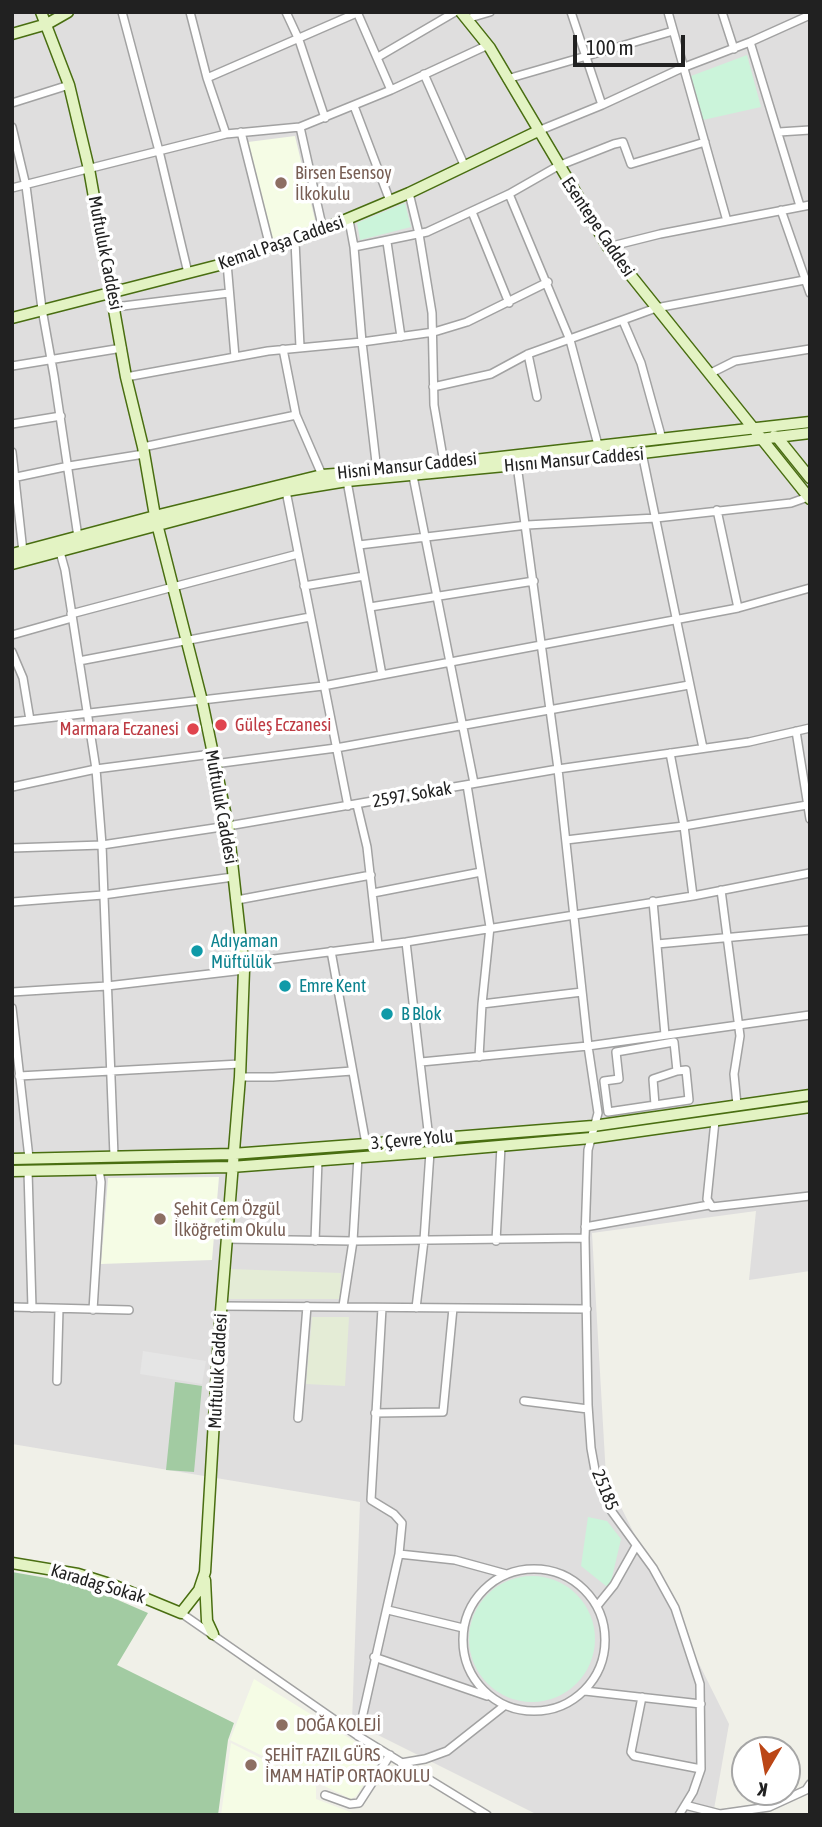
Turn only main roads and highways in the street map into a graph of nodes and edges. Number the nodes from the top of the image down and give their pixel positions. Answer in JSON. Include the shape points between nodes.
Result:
{"nodes":[{"id":1,"x":41,"y":12,"type":"edge"},
{"id":2,"x":68,"y":12,"type":"edge"},
{"id":3,"x":461,"y":14,"type":"edge"},
{"id":4,"x":47,"y":24,"type":"junction"},
{"id":5,"x":12,"y":34,"type":"edge"},
{"id":6,"x":538,"y":131,"type":"junction"},
{"id":7,"x":112,"y":292,"type":"junction"},
{"id":8,"x":12,"y":318,"type":"edge"},
{"id":9,"x":810,"y":422,"type":"edge"},
{"id":10,"x":754,"y":429,"type":"junction"},
{"id":11,"x":806,"y":433,"type":"edge"},
{"id":12,"x":777,"y":438,"type":"junction"},
{"id":13,"x":763,"y":440,"type":"junction"},
{"id":14,"x":810,"y":477,"type":"edge"},
{"id":15,"x":809,"y":498,"type":"edge"},
{"id":16,"x":156,"y":520,"type":"junction"},
{"id":17,"x":18,"y":553,"type":"edge"},
{"id":18,"x":12,"y":564,"type":"edge"},
{"id":19,"x":810,"y":1094,"type":"edge"},
{"id":20,"x":810,"y":1107,"type":"edge"},
{"id":21,"x":232,"y":1154,"type":"junction"},
{"id":22,"x":12,"y":1159,"type":"edge"},
{"id":23,"x":231,"y":1167,"type":"junction"},
{"id":24,"x":12,"y":1171,"type":"edge"},
{"id":25,"x":12,"y":1563,"type":"edge"},
{"id":26,"x":205,"y":1572,"type":"junction"},
{"id":27,"x":181,"y":1613,"type":"joint"},
{"id":28,"x":213,"y":1634,"type":"road end"}],
"edges":[{"from":1,"to":4,"type":"main road","name":"Muftuluk Caddesi"},
{"from":2,"to":4,"type":"main road"},
{"from":3,"to":6,"type":"main road","name":"Esentepe Caddesi","via":[[488,45]]},
{"from":4,"to":5,"type":"main road"},
{"from":4,"to":7,"type":"main road","name":"Muftuluk Caddesi","via":[[69,86]]},
{"from":6,"to":7,"type":"main road","name":"Kemal Paşa Caddesi","via":[[295,241]]},
{"from":6,"to":10,"type":"main road","name":"Esentepe Caddesi","via":[[608,247]]},
{"from":7,"to":8,"type":"main road","name":"Kemal Paşa Caddesi"},
{"from":7,"to":16,"type":"main road","name":"Muftuluk Caddesi"},
{"from":9,"to":10,"type":"main road","name":"Hisni Mansur Caddesi"},
{"from":10,"to":12,"type":"main road","name":"Esentepe Caddesi"},
{"from":10,"to":13,"type":"main road","name":"Esentepe Caddesi"},
{"from":10,"to":16,"type":"main road","name":"Hisni Mansur Caddesi","via":[[322,475]]},
{"from":11,"to":12,"type":"main road","name":"Hısnı Mansur Caddesi"},
{"from":11,"to":14,"type":"main road","via":[[796,440],[795,448]]},
{"from":12,"to":13,"type":"main road","name":"Hısnı Mansur Caddesi"},
{"from":12,"to":14,"type":"main road","name":"Esentepe Caddesi"},
{"from":13,"to":15,"type":"main road","name":"Esentepe Caddesi"},
{"from":13,"to":16,"type":"main road","name":"Hısnı Mansur Caddesi","via":[[348,481]]},
{"from":16,"to":17,"type":"main road","name":"Hisni Mansur Caddesi"},
{"from":16,"to":18,"type":"main road","name":"Hısnı Mansur Caddesi"},
{"from":16,"to":21,"type":"main road","name":"Muftuluk Caddesi","via":[[202,701],[228,826],[237,900],[244,967]]},
{"from":19,"to":21,"type":"main road","name":"3. Çevre Yolu","via":[[593,1126]]},
{"from":20,"to":23,"type":"main road","name":"3. Çevre Yolu","via":[[590,1138]]},
{"from":21,"to":22,"type":"main road","name":"3. Çevre Yolu"},
{"from":21,"to":23,"type":"main road","name":"Muftuluk Caddesi"},
{"from":23,"to":24,"type":"main road","name":"3. Çevre Yolu"},
{"from":23,"to":26,"type":"main road","name":"Muftuluk Caddesi"},
{"from":25,"to":27,"type":"main road","name":"Karadag Sokak","via":[[78,1574]]},
{"from":26,"to":27,"type":"main road","name":"Muftuluk Caddesi","via":[[199,1590]]},
{"from":26,"to":28,"type":"main road","via":[[206,1615]]}]}
